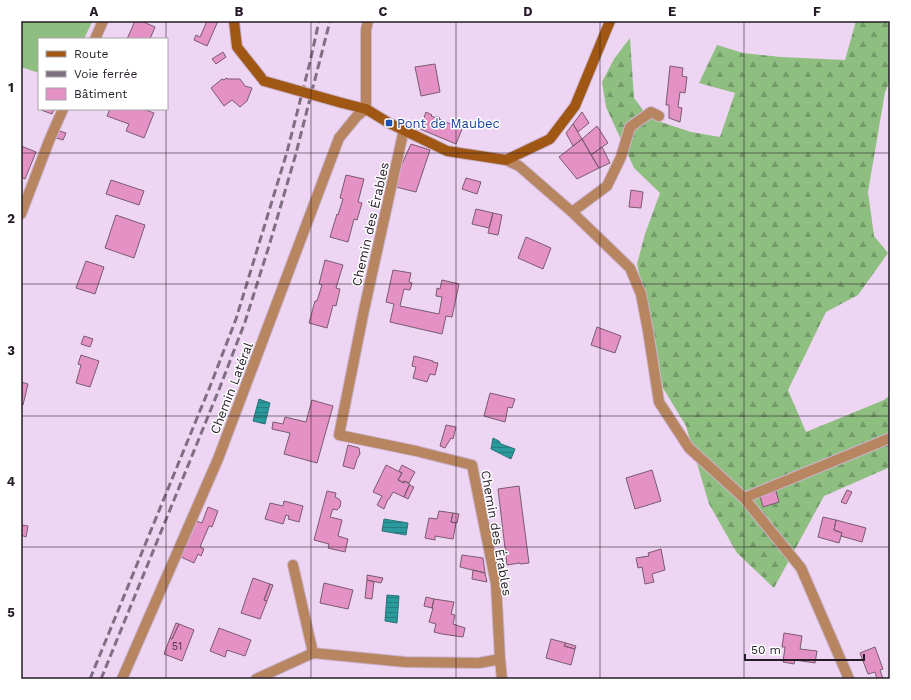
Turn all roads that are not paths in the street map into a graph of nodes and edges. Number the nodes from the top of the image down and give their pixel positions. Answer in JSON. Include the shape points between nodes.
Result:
{"nodes":[{"id":1,"x":102,"y":21,"type":"edge"},
{"id":2,"x":234,"y":21,"type":"edge"},
{"id":3,"x":368,"y":21,"type":"edge"},
{"id":4,"x":610,"y":21,"type":"edge"},
{"id":5,"x":94,"y":38,"type":"edge"},
{"id":6,"x":63,"y":110,"type":"edge"},
{"id":7,"x":366,"y":110,"type":"junction"},
{"id":8,"x":659,"y":116,"type":"dead end"},
{"id":9,"x":404,"y":129,"type":"junction"},
{"id":10,"x":506,"y":160,"type":"junction"},
{"id":11,"x":572,"y":212,"type":"junction"},
{"id":12,"x":21,"y":214,"type":"edge"},
{"id":13,"x":890,"y":438,"type":"edge"},
{"id":14,"x":744,"y":498,"type":"junction"},
{"id":15,"x":293,"y":565,"type":"dead end"},
{"id":16,"x":313,"y":653,"type":"junction"},
{"id":17,"x":500,"y":659,"type":"junction"},
{"id":18,"x":122,"y":679,"type":"edge"},
{"id":19,"x":256,"y":679,"type":"edge"},
{"id":20,"x":502,"y":679,"type":"edge"},
{"id":21,"x":849,"y":679,"type":"edge"}],
"edges":[{"from":1,"to":5,"type":"street"},
{"from":2,"to":7,"type":"street","bridge":true,"via":[[237,47],[264,81]]},
{"from":3,"to":7,"type":"street"},
{"from":4,"to":10,"type":"street","via":[[575,106],[550,139]]},
{"from":6,"to":12,"type":"street"},
{"from":7,"to":9,"type":"street"},
{"from":7,"to":18,"type":"street","name":"Chemin Latéral","via":[[357,116],[339,138],[218,459]]},
{"from":8,"to":11,"type":"street","via":[[651,112],[630,127],[607,186]]},
{"from":9,"to":10,"type":"street","via":[[448,151]]},
{"from":9,"to":17,"type":"street","name":"Chemin des Érables","via":[[339,435],[472,465],[496,584]]},
{"from":10,"to":11,"type":"street","via":[[519,166]]},
{"from":11,"to":14,"type":"street","via":[[630,268],[641,294],[659,402],[689,448]]},
{"from":13,"to":14,"type":"street"},
{"from":14,"to":21,"type":"street","via":[[801,568]]},
{"from":15,"to":16,"type":"street"},
{"from":16,"to":17,"type":"street","via":[[405,662],[479,663]]},
{"from":16,"to":19,"type":"street"},
{"from":17,"to":20,"type":"street"}]}
